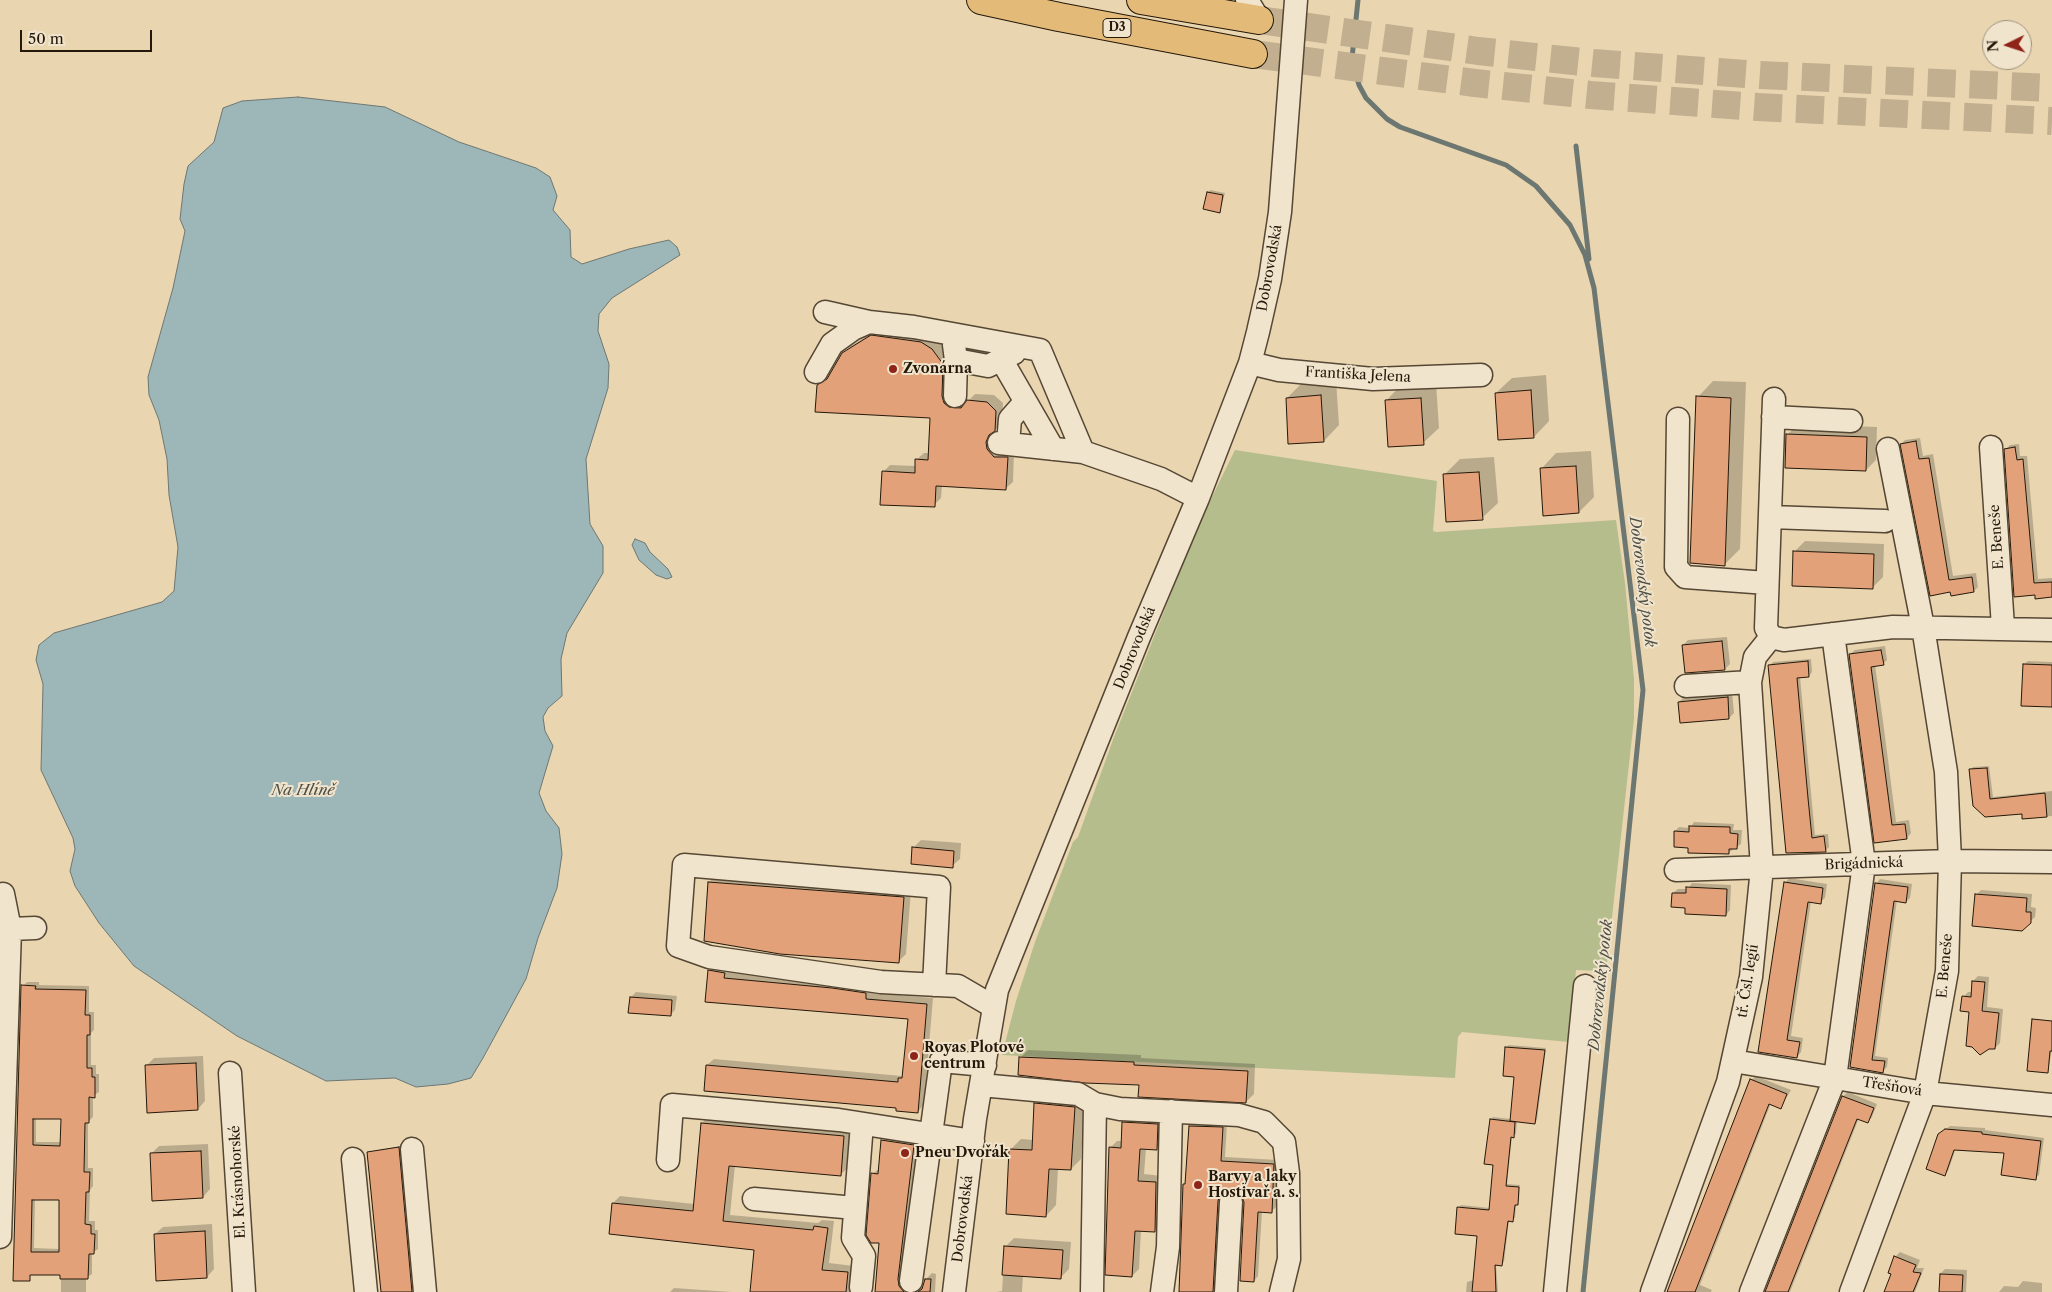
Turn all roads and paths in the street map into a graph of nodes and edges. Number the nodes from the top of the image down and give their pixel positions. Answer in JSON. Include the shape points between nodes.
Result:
{"nodes":[{"id":1,"x":981,"y":0,"type":"edge"},
{"id":2,"x":1141,"y":0,"type":"edge"},
{"id":3,"x":1296,"y":0,"type":"edge"},
{"id":4,"x":1253,"y":10,"type":"tunnel mouth"},
{"id":5,"x":1253,"y":54,"type":"tunnel mouth"},
{"id":6,"x":825,"y":312,"type":"dead end"},
{"id":7,"x":868,"y":322,"type":"junction"},
{"id":8,"x":952,"y":334,"type":"junction"},
{"id":9,"x":1025,"y":348,"type":"junction"},
{"id":10,"x":956,"y":360,"type":"junction"},
{"id":11,"x":1001,"y":360,"type":"junction"},
{"id":12,"x":1258,"y":365,"type":"junction"},
{"id":13,"x":816,"y":372,"type":"dead end"},
{"id":14,"x":1481,"y":375,"type":"dead end"},
{"id":15,"x":955,"y":396,"type":"dead end"},
{"id":16,"x":1025,"y":402,"type":"junction"},
{"id":17,"x":1678,"y":420,"type":"dead end"},
{"id":18,"x":1851,"y":421,"type":"dead end"},
{"id":19,"x":1991,"y":447,"type":"dead end"},
{"id":20,"x":1053,"y":449,"type":"junction"},
{"id":21,"x":1888,"y":449,"type":"dead end"},
{"id":22,"x":1083,"y":452,"type":"junction"},
{"id":23,"x":1198,"y":498,"type":"junction"},
{"id":24,"x":1770,"y":517,"type":"junction"},
{"id":25,"x":1885,"y":521,"type":"dead end"},
{"id":26,"x":1768,"y":583,"type":"junction"},
{"id":27,"x":1923,"y":627,"type":"junction"},
{"id":28,"x":2003,"y":627,"type":"junction"},
{"id":29,"x":2052,"y":630,"type":"edge"},
{"id":30,"x":1833,"y":634,"type":"junction"},
{"id":31,"x":1771,"y":637,"type":"junction"},
{"id":32,"x":1750,"y":682,"type":"junction"},
{"id":33,"x":1686,"y":686,"type":"dead end"},
{"id":34,"x":1950,"y":861,"type":"junction"},
{"id":35,"x":2052,"y":862,"type":"edge"},
{"id":36,"x":1864,"y":864,"type":"junction"},
{"id":37,"x":1762,"y":868,"type":"junction"},
{"id":38,"x":1676,"y":870,"type":"dead end"},
{"id":39,"x":3,"y":894,"type":"dead end"},
{"id":40,"x":35,"y":928,"type":"dead end"},
{"id":41,"x":10,"y":929,"type":"junction"},
{"id":42,"x":934,"y":985,"type":"junction"},
{"id":43,"x":1585,"y":986,"type":"dead end"},
{"id":44,"x":994,"y":1007,"type":"junction"},
{"id":45,"x":1733,"y":1061,"type":"junction"},
{"id":46,"x":230,"y":1072,"type":"dead end"},
{"id":47,"x":983,"y":1075,"type":"junction"},
{"id":48,"x":1836,"y":1078,"type":"junction"},
{"id":49,"x":1925,"y":1093,"type":"junction"},
{"id":50,"x":1095,"y":1104,"type":"junction"},
{"id":51,"x":2052,"y":1105,"type":"edge"},
{"id":52,"x":1171,"y":1111,"type":"junction"},
{"id":53,"x":862,"y":1124,"type":"junction"},
{"id":54,"x":930,"y":1134,"type":"junction"},
{"id":55,"x":973,"y":1141,"type":"junction"},
{"id":56,"x":412,"y":1149,"type":"dead end"},
{"id":57,"x":353,"y":1159,"type":"dead end"},
{"id":58,"x":668,"y":1160,"type":"dead end"},
{"id":59,"x":754,"y":1199,"type":"dead end"},
{"id":60,"x":1231,"y":1202,"type":"dead end"},
{"id":61,"x":855,"y":1208,"type":"junction"},
{"id":62,"x":0,"y":1236,"type":"edge"},
{"id":63,"x":911,"y":1280,"type":"dead end"},
{"id":64,"x":861,"y":1287,"type":"dead end"},
{"id":65,"x":244,"y":1292,"type":"edge"},
{"id":66,"x":366,"y":1292,"type":"edge"},
{"id":67,"x":425,"y":1292,"type":"edge"},
{"id":68,"x":954,"y":1292,"type":"edge"},
{"id":69,"x":1092,"y":1292,"type":"edge"},
{"id":70,"x":1162,"y":1292,"type":"edge"},
{"id":71,"x":1226,"y":1292,"type":"edge"},
{"id":72,"x":1281,"y":1292,"type":"edge"},
{"id":73,"x":1555,"y":1292,"type":"edge"},
{"id":74,"x":1652,"y":1292,"type":"edge"},
{"id":75,"x":1751,"y":1292,"type":"edge"},
{"id":76,"x":1851,"y":1292,"type":"edge"}],
"edges":[{"from":1,"to":5,"type":"highway","number":"D3"},
{"from":2,"to":4,"type":"highway"},
{"from":3,"to":12,"type":"street","name":"Dobrovodská","via":[[1279,220]]},
{"from":6,"to":7,"type":"street"},
{"from":7,"to":8,"type":"street"},
{"from":7,"to":13,"type":"street","via":[[832,344]]},
{"from":8,"to":9,"type":"street"},
{"from":8,"to":10,"type":"street"},
{"from":9,"to":11,"type":"street"},
{"from":9,"to":22,"type":"street","via":[[1040,350]]},
{"from":10,"to":11,"type":"street","via":[[988,366]]},
{"from":10,"to":15,"type":"street"},
{"from":11,"to":16,"type":"street"},
{"from":12,"to":14,"type":"street","name":"Františka Jelena","via":[[1373,379]]},
{"from":12,"to":23,"type":"street","name":"Dobrovodská"},
{"from":16,"to":20,"type":"street"},
{"from":16,"to":20,"type":"street","via":[[1010,419],[1003,444]]},
{"from":17,"to":26,"type":"street","via":[[1676,566],[1685,577]]},
{"from":18,"to":24,"type":"street","via":[[1773,408]]},
{"from":19,"to":28,"type":"street","name":"E. Beneše"},
{"from":20,"to":22,"type":"street"},
{"from":21,"to":27,"type":"street","name":"E. Beneše"},
{"from":22,"to":23,"type":"street","via":[[1161,479]]},
{"from":23,"to":44,"type":"street","name":"Dobrovodská","via":[[1004,972]]},
{"from":24,"to":25,"type":"street"},
{"from":24,"to":26,"type":"street"},
{"from":26,"to":31,"type":"street","via":[[1766,628]]},
{"from":27,"to":28,"type":"street"},
{"from":27,"to":30,"type":"street"},
{"from":27,"to":34,"type":"street","name":"E. Beneše","via":[[1946,772]]},
{"from":28,"to":29,"type":"street"},
{"from":30,"to":31,"type":"street","via":[[1784,640]]},
{"from":30,"to":36,"type":"street"},
{"from":31,"to":32,"type":"street","name":"tř. Čsl. legií","via":[[1755,657]]},
{"from":32,"to":33,"type":"street"},
{"from":32,"to":37,"type":"street","name":"tř. Čsl. legií"},
{"from":34,"to":35,"type":"street","name":"Brigádnická"},
{"from":34,"to":36,"type":"street","name":"Brigádnická"},
{"from":34,"to":49,"type":"street","name":"E. Beneše","via":[[1947,971]]},
{"from":36,"to":37,"type":"street","name":"Brigádnická"},
{"from":36,"to":48,"type":"street"},
{"from":37,"to":38,"type":"street","name":"Brigádnická"},
{"from":37,"to":45,"type":"street","name":"tř. Čsl. legií","via":[[1751,977]]},
{"from":39,"to":41,"type":"street"},
{"from":40,"to":41,"type":"street"},
{"from":41,"to":62,"type":"street"},
{"from":42,"to":42,"type":"street","via":[[939,887],[684,865],[678,946],[709,956],[881,982]]},
{"from":42,"to":44,"type":"street","via":[[958,986]]},
{"from":43,"to":73,"type":"street"},
{"from":44,"to":47,"type":"street","name":"Dobrovodská"},
{"from":45,"to":48,"type":"street","name":"Třešňová"},
{"from":45,"to":74,"type":"street","name":"tř. Čsl. legií"},
{"from":46,"to":65,"type":"street","name":"El. Krásnohorské"},
{"from":47,"to":50,"type":"street","via":[[1078,1094]]},
{"from":47,"to":54,"type":"street","via":[[941,1061]]},
{"from":47,"to":55,"type":"street","name":"Dobrovodská"},
{"from":48,"to":49,"type":"street","name":"Třešňová"},
{"from":48,"to":75,"type":"street"},
{"from":49,"to":51,"type":"street","name":"Třešňová"},
{"from":49,"to":76,"type":"street","name":"E. Beneše"},
{"from":50,"to":52,"type":"street"},
{"from":50,"to":69,"type":"street"},
{"from":52,"to":70,"type":"street","via":[[1169,1227]]},
{"from":52,"to":72,"type":"street","via":[[1239,1115],[1264,1122],[1284,1142],[1288,1173],[1289,1259]]},
{"from":53,"to":54,"type":"street"},
{"from":53,"to":58,"type":"street","via":[[672,1105]]},
{"from":53,"to":61,"type":"street"},
{"from":54,"to":55,"type":"street"},
{"from":54,"to":63,"type":"street"},
{"from":55,"to":68,"type":"street","name":"Dobrovodská"},
{"from":56,"to":67,"type":"street"},
{"from":57,"to":66,"type":"street"},
{"from":59,"to":61,"type":"street"},
{"from":60,"to":71,"type":"street"},
{"from":61,"to":64,"type":"street","via":[[852,1238],[864,1256]]}]}
